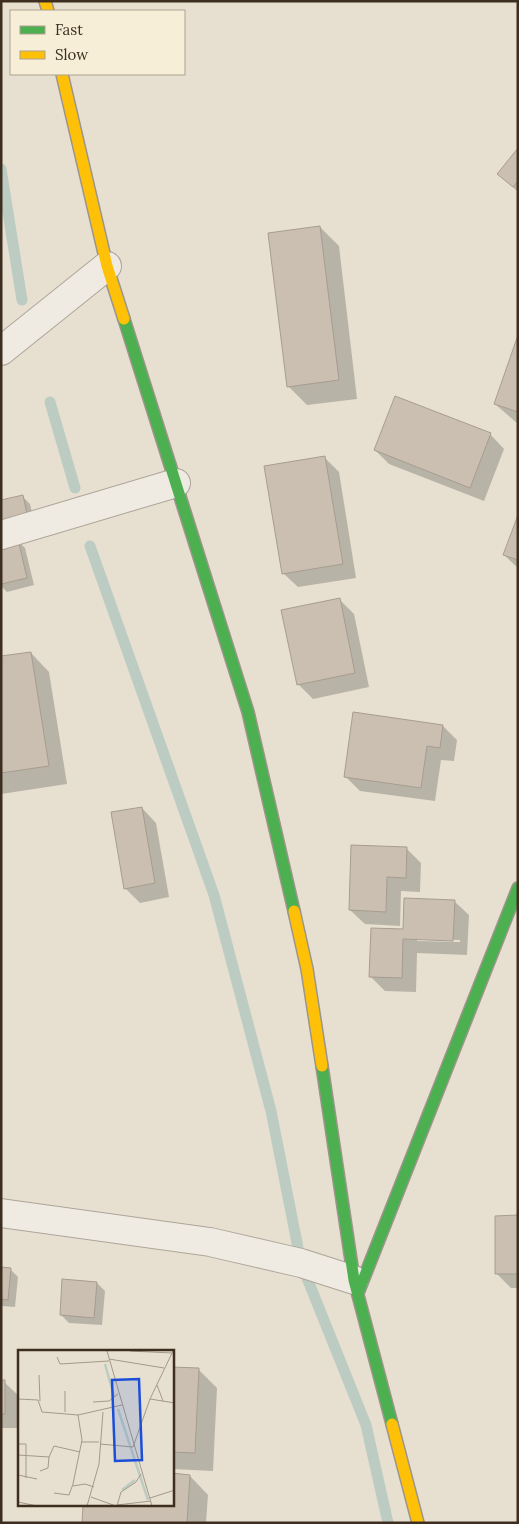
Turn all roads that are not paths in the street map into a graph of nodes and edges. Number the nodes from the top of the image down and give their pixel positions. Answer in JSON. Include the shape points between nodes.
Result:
{"nodes":[{"id":1,"x":62,"y":75,"type":"edge"},
{"id":2,"x":107,"y":266,"type":"junction"},
{"id":3,"x":1,"y":351,"type":"edge"},
{"id":4,"x":176,"y":483,"type":"junction"},
{"id":5,"x":1,"y":535,"type":"edge"},
{"id":6,"x":518,"y":888,"type":"edge"},
{"id":7,"x":1,"y":1213,"type":"edge"},
{"id":8,"x":356,"y":1287,"type":"junction"},
{"id":9,"x":418,"y":1523,"type":"edge"}],
"edges":[{"from":1,"to":2,"type":"street"},
{"from":2,"to":3,"type":"street"},
{"from":2,"to":4,"type":"street"},
{"from":4,"to":5,"type":"street"},
{"from":4,"to":8,"type":"street","via":[[248,712],[303,950]]},
{"from":6,"to":8,"type":"street"},
{"from":7,"to":8,"type":"street","via":[[210,1242],[301,1263]]},
{"from":8,"to":9,"type":"street"}]}
